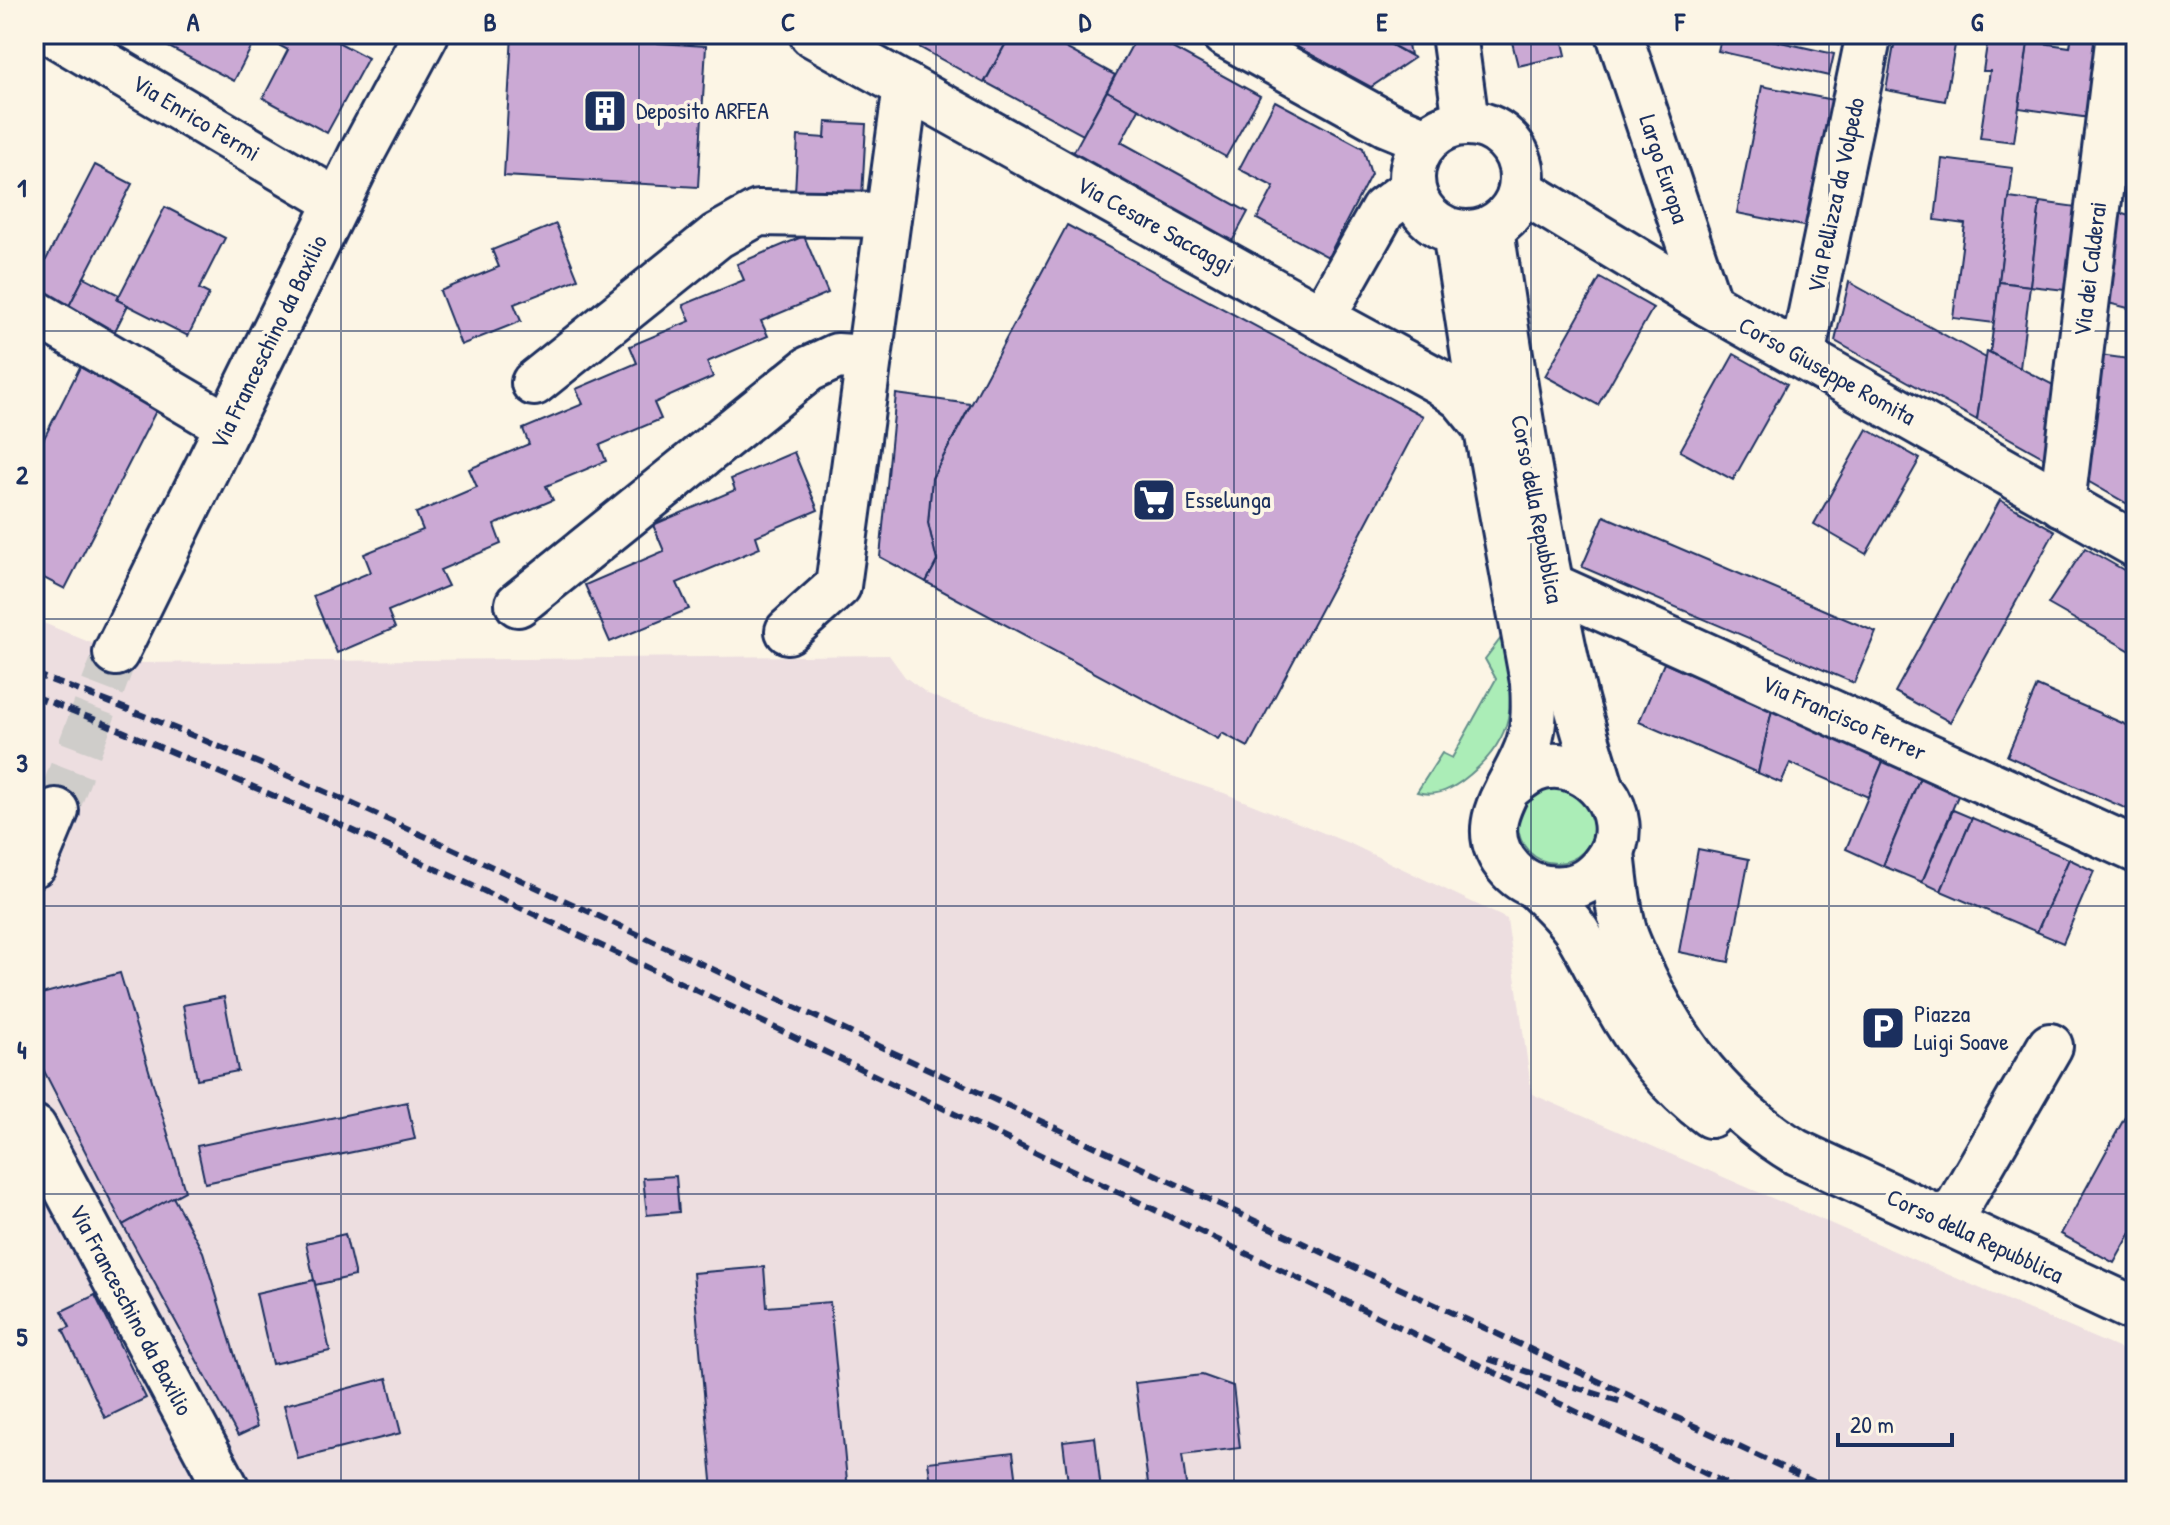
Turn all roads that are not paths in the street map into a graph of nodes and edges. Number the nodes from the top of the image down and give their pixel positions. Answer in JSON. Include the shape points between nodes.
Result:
{"nodes":[{"id":1,"x":54,"y":34,"type":"edge"},
{"id":2,"x":426,"y":34,"type":"edge"},
{"id":3,"x":812,"y":34,"type":"edge"},
{"id":4,"x":1224,"y":34,"type":"edge"},
{"id":5,"x":1454,"y":34,"type":"edge"},
{"id":6,"x":1619,"y":34,"type":"edge"},
{"id":7,"x":1869,"y":34,"type":"edge"},
{"id":8,"x":2119,"y":34,"type":"edge"},
{"id":9,"x":906,"y":86,"type":"junction"},
{"id":10,"x":1466,"y":122,"type":"junction"},
{"id":11,"x":1426,"y":140,"type":"junction"},
{"id":12,"x":1521,"y":190,"type":"junction"},
{"id":13,"x":1413,"y":191,"type":"junction"},
{"id":14,"x":338,"y":202,"type":"junction"},
{"id":15,"x":888,"y":215,"type":"junction"},
{"id":16,"x":1473,"y":230,"type":"junction"},
{"id":17,"x":1709,"y":304,"type":"junction"},
{"id":18,"x":34,"y":312,"type":"edge"},
{"id":19,"x":1322,"y":318,"type":"junction"},
{"id":20,"x":1802,"y":356,"type":"junction"},
{"id":21,"x":869,"y":358,"type":"junction"},
{"id":22,"x":534,"y":383,"type":"dead end"},
{"id":23,"x":228,"y":426,"type":"junction"},
{"id":24,"x":1488,"y":430,"type":"junction"},
{"id":25,"x":2062,"y":504,"type":"junction"},
{"id":26,"x":2136,"y":545,"type":"edge"},
{"id":27,"x":1552,"y":586,"type":"junction"},
{"id":28,"x":518,"y":604,"type":"dead end"},
{"id":29,"x":788,"y":631,"type":"dead end"},
{"id":30,"x":116,"y":653,"type":"tunnel mouth"},
{"id":31,"x":1601,"y":787,"type":"junction"},
{"id":32,"x":1507,"y":789,"type":"junction"},
{"id":33,"x":56,"y":811,"type":"tunnel mouth"},
{"id":34,"x":2136,"y":850,"type":"edge"},
{"id":35,"x":1612,"y":852,"type":"junction"},
{"id":36,"x":34,"y":864,"type":"edge"},
{"id":37,"x":1536,"y":887,"type":"junction"},
{"id":38,"x":2050,"y":1046,"type":"dead end"},
{"id":39,"x":34,"y":1128,"type":"edge"},
{"id":40,"x":1814,"y":1161,"type":"junction"},
{"id":41,"x":1948,"y":1223,"type":"junction"},
{"id":42,"x":2136,"y":1310,"type":"edge"},
{"id":43,"x":228,"y":1491,"type":"edge"}],
"edges":[{"from":1,"to":14,"type":"street","name":"Via Enrico Fermi"},
{"from":2,"to":14,"type":"street","name":"Via Franceschino da Baxilio"},
{"from":3,"to":9,"type":"street","name":"Via Cesare Saccaggi"},
{"from":4,"to":11,"type":"street"},
{"from":5,"to":10,"type":"street"},
{"from":6,"to":17,"type":"street","name":"Largo Europa"},
{"from":7,"to":20,"type":"street","name":"Via Pellizza da Volpedo"},
{"from":8,"to":25,"type":"street","name":"Via dei Calderai"},
{"from":9,"to":15,"type":"street"},
{"from":9,"to":19,"type":"street","name":"Via Cesare Saccaggi"},
{"from":10,"to":11,"type":"street"},
{"from":10,"to":12,"type":"street","via":[[1498,132],[1510,143],[1522,173]]},
{"from":11,"to":13,"type":"street","via":[[1416,155]]},
{"from":12,"to":16,"type":"street","via":[[1504,219]]},
{"from":12,"to":17,"type":"street","name":"Corso Giuseppe Romita"},
{"from":13,"to":16,"type":"street","via":[[1428,217],[1441,227]]},
{"from":13,"to":19,"type":"street","via":[[1383,210]]},
{"from":14,"to":23,"type":"street","name":"Via Franceschino da Baxilio"},
{"from":15,"to":21,"type":"street"},
{"from":15,"to":22,"type":"street","via":[[749,217],[717,236]]},
{"from":16,"to":24,"type":"street","name":"Corso della Repubblica"},
{"from":16,"to":27,"type":"street","name":"Corso della Repubblica","via":[[1514,390]]},
{"from":17,"to":20,"type":"street","name":"Corso Giuseppe Romita"},
{"from":18,"to":23,"type":"street"},
{"from":19,"to":24,"type":"street","name":"Via Cesare Saccaggi","via":[[1440,382],[1462,398]]},
{"from":20,"to":25,"type":"street","name":"Corso Giuseppe Romita"},
{"from":21,"to":28,"type":"street","via":[[837,356],[809,369]]},
{"from":21,"to":29,"type":"street","via":[[838,586]]},
{"from":23,"to":30,"type":"street","name":"Via Franceschino da Baxilio"},
{"from":24,"to":32,"type":"street","name":"Corso della Repubblica","via":[[1533,682],[1530,739]]},
{"from":25,"to":26,"type":"street","name":"Corso Giuseppe Romita"},
{"from":27,"to":31,"type":"street","name":"Corso della Repubblica","via":[[1573,690]]},
{"from":27,"to":34,"type":"street","name":"Via Francisco Ferrer"},
{"from":31,"to":32,"type":"street","via":[[1564,767],[1543,767]]},
{"from":31,"to":35,"type":"street","via":[[1616,818]]},
{"from":32,"to":37,"type":"street","via":[[1497,806],[1495,844],[1503,862]]},
{"from":33,"to":36,"type":"street"},
{"from":35,"to":37,"type":"street","via":[[1603,867],[1572,887]]},
{"from":35,"to":40,"type":"street","name":"Corso della Repubblica","via":[[1625,934],[1651,991],[1694,1060],[1755,1124]]},
{"from":37,"to":40,"type":"street","name":"Corso della Repubblica","via":[[1568,920],[1617,1006],[1662,1069],[1691,1099],[1719,1122]]},
{"from":38,"to":41,"type":"street"},
{"from":39,"to":43,"type":"street","name":"Via Franceschino da Baxilio"},
{"from":40,"to":41,"type":"street","name":"Corso della Repubblica"},
{"from":41,"to":42,"type":"street","name":"Corso della Repubblica"}]}
